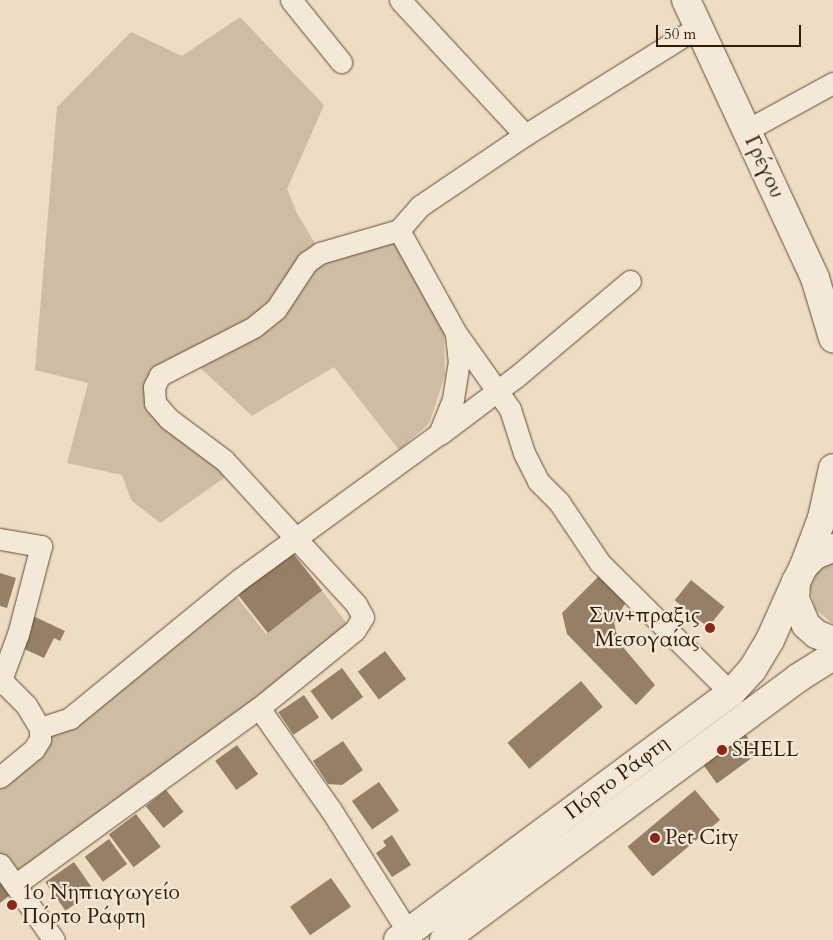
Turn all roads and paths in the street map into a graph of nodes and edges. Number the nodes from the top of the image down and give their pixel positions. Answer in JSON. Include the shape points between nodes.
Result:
{"nodes":[{"id":1,"x":291,"y":0,"type":"edge"},
{"id":2,"x":400,"y":0,"type":"edge"},
{"id":3,"x":686,"y":0,"type":"edge"},
{"id":4,"x":698,"y":27,"type":"junction"},
{"id":5,"x":341,"y":62,"type":"dead end"},
{"id":6,"x":833,"y":83,"type":"edge"},
{"id":7,"x":747,"y":130,"type":"junction"},
{"id":8,"x":525,"y":135,"type":"junction"},
{"id":9,"x":399,"y":230,"type":"junction"},
{"id":10,"x":630,"y":281,"type":"dead end"},
{"id":11,"x":456,"y":333,"type":"junction"},
{"id":12,"x":833,"y":338,"type":"edge"},
{"id":13,"x":498,"y":391,"type":"junction"},
{"id":14,"x":439,"y":434,"type":"junction"},
{"id":15,"x":833,"y":468,"type":"edge"},
{"id":16,"x":833,"y":497,"type":"edge"},
{"id":17,"x":833,"y":502,"type":"edge"},
{"id":18,"x":294,"y":539,"type":"junction"},
{"id":19,"x":0,"y":540,"type":"edge"},
{"id":20,"x":833,"y":548,"type":"edge"},
{"id":21,"x":800,"y":574,"type":"junction"},
{"id":22,"x":833,"y":641,"type":"edge"},
{"id":23,"x":833,"y":656,"type":"edge"},
{"id":24,"x":0,"y":680,"type":"edge"},
{"id":25,"x":731,"y":693,"type":"junction"},
{"id":26,"x":259,"y":708,"type":"junction"},
{"id":27,"x":40,"y":728,"type":"junction"},
{"id":28,"x":0,"y":776,"type":"edge"},
{"id":29,"x":0,"y":864,"type":"edge"},
{"id":30,"x":15,"y":885,"type":"junction"},
{"id":31,"x":403,"y":936,"type":"edge"},
{"id":32,"x":54,"y":940,"type":"edge"},
{"id":33,"x":444,"y":940,"type":"edge"}],
"edges":[{"from":1,"to":5,"type":"street"},
{"from":2,"to":8,"type":"street"},
{"from":3,"to":4,"type":"main road","name":"Γρέγου"},
{"from":4,"to":7,"type":"main road","name":"Γρέγου"},
{"from":4,"to":8,"type":"street"},
{"from":6,"to":7,"type":"street"},
{"from":7,"to":12,"type":"main road","name":"Γρέγου","via":[[815,278]]},
{"from":8,"to":9,"type":"street","via":[[420,206]]},
{"from":9,"to":11,"type":"street"},
{"from":9,"to":18,"type":"street","via":[[320,253],[307,262],[276,309],[254,327],[160,375],[154,387],[156,403],[169,419],[224,460]]},
{"from":10,"to":13,"type":"street"},
{"from":11,"to":13,"type":"street"},
{"from":11,"to":14,"type":"street","via":[[459,363],[453,399]]},
{"from":13,"to":14,"type":"street"},
{"from":13,"to":25,"type":"street","via":[[510,409],[524,453],[538,481],[559,502],[600,563]]},
{"from":14,"to":18,"type":"street"},
{"from":15,"to":21,"type":"main road","via":[[822,518]]},
{"from":16,"to":17,"type":"main road"},
{"from":18,"to":26,"type":"street","via":[[356,604],[363,616],[355,630]]},
{"from":18,"to":27,"type":"street","via":[[70,718]]},
{"from":19,"to":24,"type":"street","via":[[41,546],[18,634]]},
{"from":20,"to":21,"type":"main road","via":[[815,555]]},
{"from":21,"to":22,"type":"main road","via":[[798,613],[816,634]]},
{"from":21,"to":25,"type":"main road","name":"Πόρτο Ράφτη","via":[[770,640],[752,670]]},
{"from":23,"to":33,"type":"main road","name":"Πόρτο Ράφτη","via":[[798,678]]},
{"from":24,"to":27,"type":"street","via":[[26,705]]},
{"from":25,"to":31,"type":"main road","name":"Πόρτο Ράφτη"},
{"from":26,"to":30,"type":"street"},
{"from":26,"to":31,"type":"street","via":[[331,810]]},
{"from":27,"to":28,"type":"street","via":[[40,739],[34,749]]},
{"from":29,"to":30,"type":"street"},
{"from":30,"to":32,"type":"street"}]}
